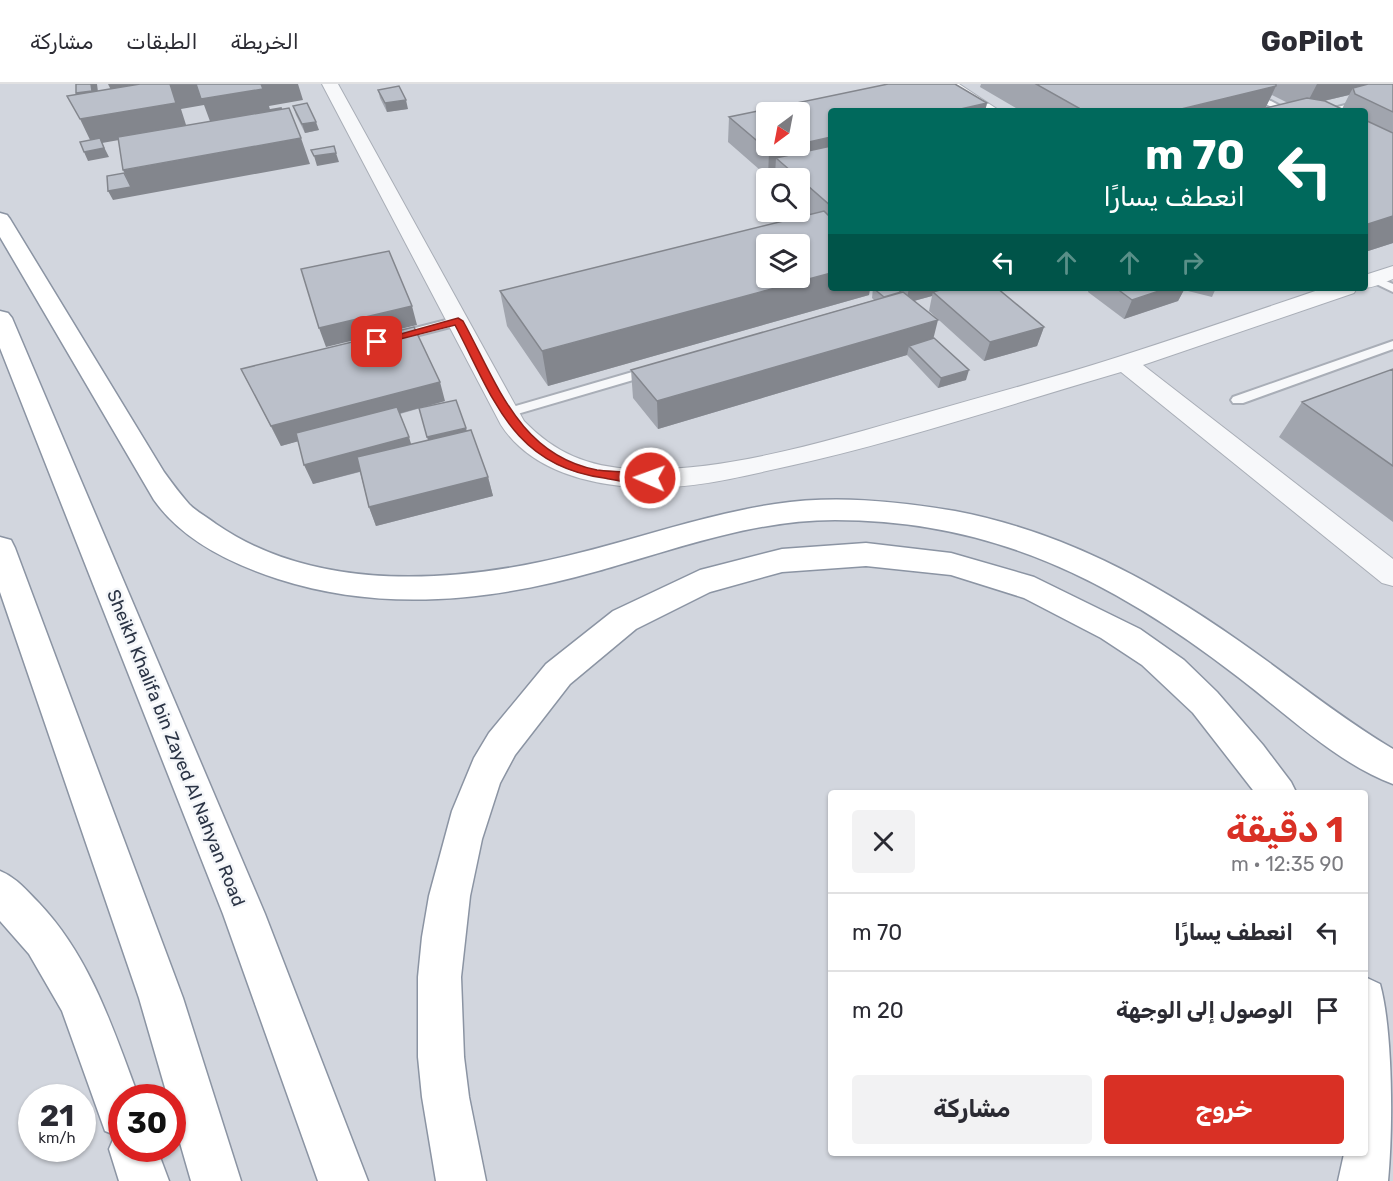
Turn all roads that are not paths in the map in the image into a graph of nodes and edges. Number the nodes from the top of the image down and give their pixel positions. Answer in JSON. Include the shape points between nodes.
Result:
{"nodes":[{"id":1,"x":330,"y":84,"type":"edge"},
{"id":2,"x":948,"y":84,"type":"edge"},
{"id":3,"x":1231,"y":84,"type":"edge"},
{"id":4,"x":1393,"y":95,"type":"edge"},
{"id":5,"x":987,"y":108,"type":"edge"},
{"id":6,"x":1280,"y":108,"type":"edge"},
{"id":7,"x":1339,"y":108,"type":"edge"},
{"id":8,"x":0,"y":219,"type":"edge"},
{"id":9,"x":1377,"y":278,"type":"edge"},
{"id":10,"x":1393,"y":290,"type":"edge"},
{"id":11,"x":1282,"y":291,"type":"edge"},
{"id":12,"x":1337,"y":291,"type":"edge"},
{"id":13,"x":1301,"y":303,"type":"junction"},
{"id":14,"x":0,"y":318,"type":"edge"},
{"id":15,"x":458,"y":321,"type":"junction"},
{"id":16,"x":384,"y":340,"type":"edge"},
{"id":17,"x":1393,"y":345,"type":"edge"},
{"id":18,"x":1125,"y":363,"type":"junction"},
{"id":19,"x":665,"y":367,"type":"edge"},
{"id":20,"x":1238,"y":400,"type":"dead end"},
{"id":21,"x":507,"y":413,"type":"junction"},
{"id":22,"x":0,"y":548,"type":"edge"},
{"id":23,"x":1393,"y":575,"type":"edge"},
{"id":24,"x":1393,"y":768,"type":"edge"},
{"id":25,"x":1275,"y":790,"type":"edge"},
{"id":26,"x":0,"y":891,"type":"edge"},
{"id":27,"x":1368,"y":1033,"type":"edge"},
{"id":28,"x":111,"y":1084,"type":"edge"},
{"id":29,"x":1368,"y":1152,"type":"edge"},
{"id":30,"x":1367,"y":1156,"type":"edge"},
{"id":31,"x":137,"y":1162,"type":"edge"},
{"id":32,"x":144,"y":1181,"type":"edge"},
{"id":33,"x":216,"y":1181,"type":"edge"},
{"id":34,"x":343,"y":1181,"type":"edge"},
{"id":35,"x":461,"y":1181,"type":"edge"},
{"id":36,"x":1363,"y":1181,"type":"edge"}],
"edges":[{"from":1,"to":15,"type":"street"},
{"from":2,"to":5,"type":"street"},
{"from":3,"to":6,"type":"lane"},
{"from":4,"to":7,"type":"lane"},
{"from":8,"to":24,"type":"highway","via":[[154,479],[180,513],[211,537],[293,574],[349,585],[482,585],[543,573],[678,534],[778,513],[831,509],[933,519],[1041,546],[1135,589],[1224,647],[1335,732]]},
{"from":9,"to":10,"type":"lane"},
{"from":11,"to":13,"type":"street"},
{"from":12,"to":13,"type":"street"},
{"from":13,"to":18,"type":"street"},
{"from":14,"to":34,"type":"highway","name":"Sheikh Khalifa bin Zayed Al Nahyan Road","via":[[244,914]]},
{"from":15,"to":16,"type":"lane"},
{"from":15,"to":21,"type":"street"},
{"from":17,"to":20,"type":"lane"},
{"from":18,"to":21,"type":"street","via":[[829,449],[683,477],[633,478],[594,473],[560,462],[532,445]]},
{"from":18,"to":23,"type":"street"},
{"from":19,"to":21,"type":"lane"},
{"from":22,"to":33,"type":"highway","via":[[161,998]]},
{"from":25,"to":35,"type":"highway","via":[[1242,744],[1194,690],[1152,653],[1081,609],[1029,585],[969,567],[916,558],[850,554],[765,563],[689,586],[615,625],[575,656],[537,696],[501,745],[472,804],[441,936],[438,1001],[440,1067]]},
{"from":26,"to":28,"type":"highway","via":[[44,939],[80,1000]]},
{"from":27,"to":29,"type":"highway"},
{"from":30,"to":36,"type":"highway"},
{"from":31,"to":32,"type":"highway"}]}
